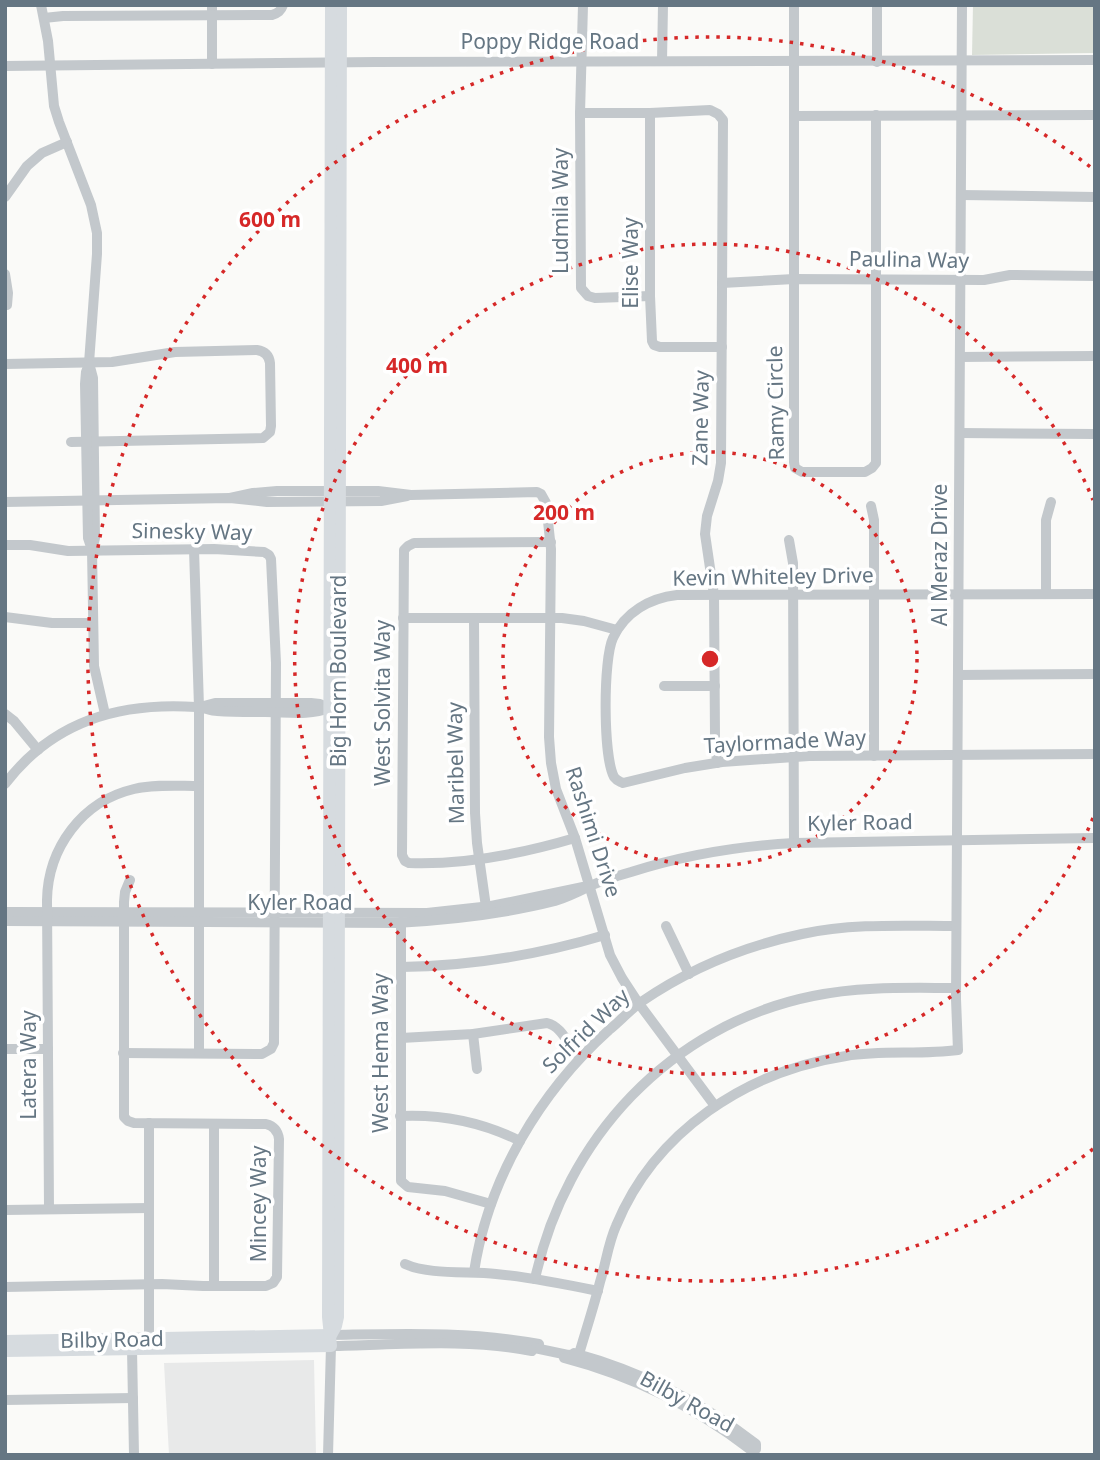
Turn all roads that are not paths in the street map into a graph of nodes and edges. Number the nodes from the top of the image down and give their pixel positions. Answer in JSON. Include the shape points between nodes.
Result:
{"nodes":[{"id":1,"x":41,"y":5,"type":"edge"},
{"id":2,"x":331,"y":5,"type":"edge"},
{"id":3,"x":341,"y":5,"type":"edge"},
{"id":4,"x":583,"y":5,"type":"edge"},
{"id":5,"x":663,"y":5,"type":"edge"},
{"id":6,"x":794,"y":5,"type":"edge"},
{"id":7,"x":877,"y":5,"type":"edge"},
{"id":8,"x":962,"y":5,"type":"edge"},
{"id":9,"x":283,"y":8,"type":"edge"},
{"id":10,"x":148,"y":10,"type":"edge"},
{"id":11,"x":212,"y":10,"type":"edge"},
{"id":12,"x":44,"y":18,"type":"junction"},
{"id":13,"x":1095,"y":60,"type":"edge"},
{"id":14,"x":662,"y":61,"type":"junction"},
{"id":15,"x":961,"y":61,"type":"junction"},
{"id":16,"x":583,"y":62,"type":"junction"},
{"id":17,"x":794,"y":62,"type":"junction"},
{"id":18,"x":877,"y":62,"type":"junction"},
{"id":19,"x":336,"y":63,"type":"junction"},
{"id":20,"x":212,"y":64,"type":"junction"},
{"id":21,"x":5,"y":66,"type":"edge"},
{"id":22,"x":51,"y":66,"type":"junction"},
{"id":23,"x":580,"y":113,"type":"junction"},
{"id":24,"x":650,"y":113,"type":"junction"},
{"id":25,"x":876,"y":115,"type":"junction"},
{"id":26,"x":961,"y":115,"type":"junction"},
{"id":27,"x":1095,"y":115,"type":"edge"},
{"id":28,"x":794,"y":116,"type":"junction"},
{"id":29,"x":66,"y":142,"type":"junction"},
{"id":30,"x":961,"y":195,"type":"junction"},
{"id":31,"x":5,"y":197,"type":"edge"},
{"id":32,"x":1095,"y":197,"type":"edge"},
{"id":33,"x":5,"y":274,"type":"edge"},
{"id":34,"x":1095,"y":275,"type":"edge"},
{"id":35,"x":794,"y":278,"type":"junction"},
{"id":36,"x":876,"y":279,"type":"junction"},
{"id":37,"x":961,"y":280,"type":"junction"},
{"id":38,"x":722,"y":283,"type":"junction"},
{"id":39,"x":650,"y":296,"type":"junction"},
{"id":40,"x":7,"y":305,"type":"edge"},
{"id":41,"x":722,"y":347,"type":"junction"},
{"id":42,"x":960,"y":356,"type":"junction"},
{"id":43,"x":1095,"y":356,"type":"edge"},
{"id":44,"x":89,"y":363,"type":"junction"},
{"id":45,"x":5,"y":364,"type":"edge"},
{"id":46,"x":960,"y":433,"type":"junction"},
{"id":47,"x":1095,"y":434,"type":"edge"},
{"id":48,"x":71,"y":442,"type":"dead end"},
{"id":49,"x":90,"y":442,"type":"junction"},
{"id":50,"x":335,"y":496,"type":"junction"},
{"id":51,"x":91,"y":500,"type":"junction"},
{"id":52,"x":5,"y":502,"type":"edge"},
{"id":53,"x":1051,"y":502,"type":"dead end"},
{"id":54,"x":871,"y":506,"type":"dead end"},
{"id":55,"x":789,"y":540,"type":"dead end"},
{"id":56,"x":551,"y":542,"type":"junction"},
{"id":57,"x":5,"y":545,"type":"edge"},
{"id":58,"x":194,"y":549,"type":"junction"},
{"id":59,"x":92,"y":550,"type":"junction"},
{"id":60,"x":1046,"y":594,"type":"junction"},
{"id":61,"x":1095,"y":594,"type":"edge"},
{"id":62,"x":714,"y":595,"type":"junction"},
{"id":63,"x":793,"y":595,"type":"junction"},
{"id":64,"x":874,"y":595,"type":"junction"},
{"id":65,"x":959,"y":595,"type":"junction"},
{"id":66,"x":5,"y":617,"type":"edge"},
{"id":67,"x":403,"y":618,"type":"junction"},
{"id":68,"x":474,"y":618,"type":"junction"},
{"id":69,"x":551,"y":618,"type":"junction"},
{"id":70,"x":92,"y":623,"type":"junction"},
{"id":71,"x":617,"y":630,"type":"junction"},
{"id":72,"x":1095,"y":674,"type":"edge"},
{"id":73,"x":958,"y":675,"type":"junction"},
{"id":74,"x":715,"y":686,"type":"junction"},
{"id":75,"x":664,"y":687,"type":"dead end"},
{"id":76,"x":199,"y":707,"type":"junction"},
{"id":77,"x":276,"y":707,"type":"junction"},
{"id":78,"x":329,"y":708,"type":"junction"},
{"id":79,"x":5,"y":713,"type":"edge"},
{"id":80,"x":105,"y":714,"type":"junction"},
{"id":81,"x":38,"y":750,"type":"junction"},
{"id":82,"x":1095,"y":754,"type":"edge"},
{"id":83,"x":874,"y":755,"type":"junction"},
{"id":84,"x":958,"y":755,"type":"junction"},
{"id":85,"x":794,"y":756,"type":"junction"},
{"id":86,"x":717,"y":763,"type":"junction"},
{"id":87,"x":5,"y":784,"type":"edge"},
{"id":88,"x":199,"y":786,"type":"junction"},
{"id":89,"x":575,"y":838,"type":"junction"},
{"id":90,"x":1095,"y":838,"type":"edge"},
{"id":91,"x":957,"y":841,"type":"junction"},
{"id":92,"x":794,"y":843,"type":"junction"},
{"id":93,"x":479,"y":860,"type":"junction"},
{"id":94,"x":130,"y":880,"type":"dead end"},
{"id":95,"x":590,"y":886,"type":"junction"},
{"id":96,"x":486,"y":907,"type":"junction"},
{"id":97,"x":5,"y":912,"type":"edge"},
{"id":98,"x":48,"y":917,"type":"junction"},
{"id":99,"x":124,"y":917,"type":"junction"},
{"id":100,"x":199,"y":917,"type":"junction"},
{"id":101,"x":275,"y":918,"type":"junction"},
{"id":102,"x":333,"y":918,"type":"junction"},
{"id":103,"x":5,"y":920,"type":"edge"},
{"id":104,"x":401,"y":922,"type":"junction"},
{"id":105,"x":666,"y":926,"type":"dead end"},
{"id":106,"x":956,"y":926,"type":"junction"},
{"id":107,"x":605,"y":934,"type":"junction"},
{"id":108,"x":401,"y":967,"type":"junction"},
{"id":109,"x":689,"y":974,"type":"junction"},
{"id":110,"x":956,"y":988,"type":"junction"},
{"id":111,"x":639,"y":1004,"type":"junction"},
{"id":112,"x":473,"y":1034,"type":"junction"},
{"id":113,"x":401,"y":1038,"type":"junction"},
{"id":114,"x":5,"y":1049,"type":"edge"},
{"id":115,"x":48,"y":1049,"type":"junction"},
{"id":116,"x":123,"y":1053,"type":"junction"},
{"id":117,"x":199,"y":1053,"type":"junction"},
{"id":118,"x":678,"y":1056,"type":"junction"},
{"id":119,"x":580,"y":1058,"type":"junction"},
{"id":120,"x":477,"y":1069,"type":"dead end"},
{"id":121,"x":715,"y":1106,"type":"junction"},
{"id":122,"x":400,"y":1116,"type":"junction"},
{"id":123,"x":149,"y":1123,"type":"junction"},
{"id":124,"x":214,"y":1124,"type":"junction"},
{"id":125,"x":520,"y":1141,"type":"junction"},
{"id":126,"x":491,"y":1204,"type":"junction"},
{"id":127,"x":149,"y":1208,"type":"junction"},
{"id":128,"x":49,"y":1209,"type":"junction"},
{"id":129,"x":5,"y":1210,"type":"edge"},
{"id":130,"x":405,"y":1264,"type":"dead end"},
{"id":131,"x":474,"y":1272,"type":"junction"},
{"id":132,"x":535,"y":1279,"type":"junction"},
{"id":133,"x":149,"y":1284,"type":"junction"},
{"id":134,"x":214,"y":1285,"type":"junction"},
{"id":135,"x":5,"y":1287,"type":"edge"},
{"id":136,"x":598,"y":1292,"type":"junction"},
{"id":137,"x":149,"y":1339,"type":"junction"},
{"id":138,"x":331,"y":1340,"type":"junction"},
{"id":139,"x":5,"y":1341,"type":"edge"},
{"id":140,"x":132,"y":1349,"type":"junction"},
{"id":141,"x":527,"y":1350,"type":"junction"},
{"id":142,"x":5,"y":1351,"type":"edge"},
{"id":143,"x":579,"y":1354,"type":"junction"},
{"id":144,"x":133,"y":1398,"type":"junction"},
{"id":145,"x":5,"y":1400,"type":"edge"},
{"id":146,"x":134,"y":1455,"type":"edge"},
{"id":147,"x":328,"y":1455,"type":"edge"}],
"edges":[{"from":1,"to":12,"type":"street"},
{"from":2,"to":19,"type":"main road","name":"Big Horn Boulevard"},
{"from":3,"to":19,"type":"main road","name":"Big Horn Boulevard"},
{"from":4,"to":16,"type":"street","name":"Ludmila Way"},
{"from":5,"to":14,"type":"street"},
{"from":6,"to":17,"type":"street"},
{"from":7,"to":18,"type":"street"},
{"from":8,"to":15,"type":"street","name":"Al Meraz Drive"},
{"from":9,"to":11,"type":"street","via":[[272,15]]},
{"from":10,"to":11,"type":"street"},
{"from":10,"to":12,"type":"street"},
{"from":11,"to":20,"type":"street"},
{"from":12,"to":22,"type":"street"},
{"from":13,"to":15,"type":"street","name":"Poppy Ridge Road"},
{"from":14,"to":16,"type":"street","name":"Poppy Ridge Road"},
{"from":14,"to":17,"type":"street","name":"Poppy Ridge Road"},
{"from":15,"to":18,"type":"street","name":"Poppy Ridge Road"},
{"from":15,"to":26,"type":"street","name":"Al Meraz Drive"},
{"from":16,"to":19,"type":"street","name":"Poppy Ridge Road"},
{"from":16,"to":23,"type":"street","name":"Ludmila Way"},
{"from":17,"to":18,"type":"street","name":"Poppy Ridge Road"},
{"from":17,"to":28,"type":"street"},
{"from":19,"to":20,"type":"street","name":"Poppy Ridge Road"},
{"from":19,"to":50,"type":"main road","name":"Big Horn Boulevard"},
{"from":20,"to":22,"type":"street","name":"Poppy Ridge Road"},
{"from":21,"to":22,"type":"street","name":"Poppy Ridge Road"},
{"from":22,"to":29,"type":"street","via":[[54,106]]},
{"from":23,"to":24,"type":"street"},
{"from":23,"to":39,"type":"street","name":"Ludmila Way","via":[[581,288],[595,298]]},
{"from":24,"to":38,"type":"street","name":"Zane Way","via":[[710,110],[723,124]]},
{"from":24,"to":39,"type":"street","name":"Elise Way"},
{"from":25,"to":26,"type":"street"},
{"from":25,"to":28,"type":"street"},
{"from":25,"to":36,"type":"street"},
{"from":26,"to":27,"type":"street"},
{"from":26,"to":30,"type":"street","name":"Al Meraz Drive"},
{"from":28,"to":35,"type":"street"},
{"from":29,"to":31,"type":"street","via":[[27,166]]},
{"from":29,"to":44,"type":"street","via":[[97,233]]},
{"from":30,"to":32,"type":"street"},
{"from":30,"to":37,"type":"street","name":"Al Meraz Drive"},
{"from":33,"to":40,"type":"street"},
{"from":34,"to":37,"type":"street","name":"Paulina Way"},
{"from":35,"to":36,"type":"street","name":"Paulina Way"},
{"from":35,"to":36,"type":"street","name":"Ramy Circle","via":[[794,462],[802,472],[865,472],[876,463]]},
{"from":35,"to":38,"type":"street","name":"Paulina Way"},
{"from":36,"to":37,"type":"street","name":"Paulina Way"},
{"from":37,"to":42,"type":"street","name":"Al Meraz Drive"},
{"from":38,"to":41,"type":"street","name":"Zane Way"},
{"from":39,"to":41,"type":"street","name":"Elise Way","via":[[654,345]]},
{"from":41,"to":62,"type":"street","name":"Zane Way","via":[[721,463],[705,534]]},
{"from":42,"to":43,"type":"street"},
{"from":42,"to":46,"type":"street","name":"Al Meraz Drive"},
{"from":44,"to":45,"type":"street"},
{"from":44,"to":49,"type":"street","via":[[93,378]]},
{"from":44,"to":49,"type":"street","via":[[175,352],[262,351],[270,363],[271,426],[263,438]]},
{"from":46,"to":47,"type":"street"},
{"from":46,"to":65,"type":"street","name":"Al Meraz Drive"},
{"from":48,"to":49,"type":"street"},
{"from":49,"to":51,"type":"street"},
{"from":50,"to":51,"type":"street","via":[[267,502],[230,498]]},
{"from":50,"to":56,"type":"street","name":"Rashimi Drive","via":[[381,501],[411,495],[537,492],[546,503]]},
{"from":50,"to":78,"type":"main road","name":"Big Horn Boulevard"},
{"from":50,"to":102,"type":"main road","name":"Big Horn Boulevard"},
{"from":51,"to":52,"type":"street"},
{"from":51,"to":59,"type":"street","via":[[88,541]]},
{"from":53,"to":60,"type":"street","via":[[1045,520]]},
{"from":54,"to":64,"type":"street"},
{"from":55,"to":63,"type":"street"},
{"from":56,"to":67,"type":"street","name":"West Solvita Way","via":[[414,543],[403,553]]},
{"from":56,"to":69,"type":"street","name":"Rashimi Drive"},
{"from":57,"to":59,"type":"street","name":"Sinesky Way"},
{"from":58,"to":59,"type":"street","name":"Sinesky Way"},
{"from":58,"to":76,"type":"street"},
{"from":58,"to":77,"type":"street","name":"Sinesky Way","via":[[261,552],[270,557]]},
{"from":59,"to":70,"type":"street"},
{"from":60,"to":61,"type":"street","name":"Kevin Whiteley Drive"},
{"from":60,"to":65,"type":"street","name":"Kevin Whiteley Drive"},
{"from":62,"to":63,"type":"street","name":"Kevin Whiteley Drive"},
{"from":62,"to":71,"type":"street","name":"Kevin Whiteley Drive","via":[[654,600]]},
{"from":62,"to":74,"type":"street","name":"Zane Way"},
{"from":63,"to":64,"type":"street","name":"Kevin Whiteley Drive"},
{"from":63,"to":85,"type":"street"},
{"from":64,"to":65,"type":"street","name":"Kevin Whiteley Drive"},
{"from":64,"to":83,"type":"street"},
{"from":65,"to":73,"type":"street","name":"Al Meraz Drive"},
{"from":66,"to":70,"type":"street"},
{"from":67,"to":68,"type":"street"},
{"from":67,"to":93,"type":"street","name":"West Solvita Way","via":[[403,859],[412,864]]},
{"from":68,"to":69,"type":"street"},
{"from":68,"to":93,"type":"street","name":"Maribel Way"},
{"from":69,"to":71,"type":"street"},
{"from":69,"to":89,"type":"street","name":"Rashimi Drive","via":[[551,763]]},
{"from":70,"to":80,"type":"street","via":[[95,675]]},
{"from":71,"to":86,"type":"street","name":"Taylormade Way","via":[[608,654],[606,722],[617,780],[626,783]]},
{"from":72,"to":73,"type":"street"},
{"from":73,"to":84,"type":"street","name":"Al Meraz Drive"},
{"from":74,"to":75,"type":"street"},
{"from":74,"to":86,"type":"street","name":"Zane Way"},
{"from":76,"to":77,"type":"street","via":[[215,703]]},
{"from":76,"to":80,"type":"street"},
{"from":76,"to":88,"type":"street"},
{"from":77,"to":78,"type":"street","via":[[315,703]]},
{"from":77,"to":101,"type":"street"},
{"from":78,"to":102,"type":"main road","name":"Big Horn Boulevard"},
{"from":79,"to":81,"type":"street"},
{"from":80,"to":81,"type":"street","via":[[75,726]]},
{"from":81,"to":87,"type":"street"},
{"from":82,"to":84,"type":"street","name":"Taylormade Way"},
{"from":83,"to":84,"type":"street","name":"Taylormade Way"},
{"from":83,"to":85,"type":"street","name":"Taylormade Way"},
{"from":84,"to":91,"type":"street","name":"Al Meraz Drive"},
{"from":85,"to":86,"type":"street","name":"Taylormade Way"},
{"from":85,"to":92,"type":"street"},
{"from":88,"to":98,"type":"street","name":"Latera Way","via":[[132,789],[88,812],[55,857],[48,883]]},
{"from":88,"to":100,"type":"street"},
{"from":89,"to":93,"type":"street"},
{"from":89,"to":95,"type":"street","name":"Rashimi Drive"},
{"from":90,"to":91,"type":"street","name":"Kyler Road"},
{"from":91,"to":92,"type":"street","name":"Kyler Road"},
{"from":91,"to":106,"type":"street","name":"Al Meraz Drive"},
{"from":92,"to":95,"type":"street","name":"Kyler Road","via":[[699,854]]},
{"from":93,"to":96,"type":"street","name":"Maribel Way"},
{"from":94,"to":99,"type":"street"},
{"from":95,"to":96,"type":"street","name":"Kyler Road"},
{"from":95,"to":104,"type":"street","name":"Kyler Road","via":[[569,897],[514,910]]},
{"from":95,"to":107,"type":"street","name":"Rashimi Drive"},
{"from":96,"to":102,"type":"street","name":"Kyler Road"},
{"from":97,"to":98,"type":"street","name":"Kyler Road"},
{"from":98,"to":99,"type":"street","name":"Kyler Road"},
{"from":98,"to":103,"type":"street","name":"Kyler Road"},
{"from":98,"to":115,"type":"street","name":"Latera Way"},
{"from":99,"to":100,"type":"street","name":"Kyler Road"},
{"from":99,"to":116,"type":"street"},
{"from":100,"to":101,"type":"street","name":"Kyler Road"},
{"from":100,"to":117,"type":"street"},
{"from":101,"to":102,"type":"street","name":"Kyler Road"},
{"from":101,"to":117,"type":"street","via":[[273,1047],[262,1054]]},
{"from":102,"to":104,"type":"street","name":"Kyler Road"},
{"from":102,"to":138,"type":"main road","name":"Big Horn Boulevard","via":[[338,1317]]},
{"from":104,"to":108,"type":"street","name":"West Hema Way"},
{"from":105,"to":109,"type":"street"},
{"from":106,"to":109,"type":"street","name":"Solfrid Way","via":[[861,926],[805,933],[740,952]]},
{"from":106,"to":110,"type":"street","name":"Al Meraz Drive"},
{"from":107,"to":108,"type":"street","via":[[505,959]]},
{"from":107,"to":111,"type":"street","name":"Rashimi Drive","via":[[610,955]]},
{"from":108,"to":113,"type":"street","name":"West Hema Way"},
{"from":109,"to":111,"type":"street","name":"Solfrid Way"},
{"from":110,"to":118,"type":"street","via":[[859,989],[795,1000],[731,1023]]},
{"from":110,"to":121,"type":"street","name":"Al Meraz Drive","via":[[958,1050],[865,1054],[815,1062],[766,1079]]},
{"from":111,"to":118,"type":"street","name":"Rashimi Drive"},
{"from":111,"to":119,"type":"street","name":"Solfrid Way"},
{"from":112,"to":113,"type":"street"},
{"from":112,"to":119,"type":"street","via":[[551,1023]]},
{"from":112,"to":120,"type":"street"},
{"from":113,"to":122,"type":"street","name":"West Hema Way"},
{"from":114,"to":115,"type":"street"},
{"from":115,"to":128,"type":"street","name":"Latera Way"},
{"from":116,"to":117,"type":"street"},
{"from":116,"to":123,"type":"street","via":[[124,1117],[131,1123]]},
{"from":118,"to":121,"type":"street","name":"Rashimi Drive"},
{"from":118,"to":132,"type":"street","via":[[629,1097],[583,1158],[549,1226]]},
{"from":119,"to":125,"type":"street","name":"Solfrid Way"},
{"from":121,"to":136,"type":"street","via":[[672,1141],[630,1198],[612,1236]]},
{"from":122,"to":125,"type":"street","via":[[458,1119]]},
{"from":122,"to":126,"type":"street","name":"West Hema Way","via":[[402,1184]]},
{"from":123,"to":124,"type":"street","name":"Mincey Way"},
{"from":123,"to":127,"type":"street"},
{"from":124,"to":134,"type":"street"},
{"from":124,"to":134,"type":"street","name":"Mincey Way","via":[[271,1125],[279,1139],[275,1280],[266,1286]]},
{"from":125,"to":126,"type":"street","name":"Solfrid Way"},
{"from":126,"to":131,"type":"street","name":"Solfrid Way"},
{"from":127,"to":128,"type":"street"},
{"from":127,"to":133,"type":"street"},
{"from":128,"to":129,"type":"street"},
{"from":130,"to":131,"type":"street","via":[[426,1270]]},
{"from":131,"to":132,"type":"street"},
{"from":132,"to":136,"type":"street"},
{"from":133,"to":134,"type":"street","name":"Mincey Way"},
{"from":133,"to":135,"type":"street","name":"Mincey Way"},
{"from":133,"to":137,"type":"street"},
{"from":136,"to":143,"type":"street"},
{"from":137,"to":138,"type":"main road","name":"Bilby Road"},
{"from":137,"to":139,"type":"main road","name":"Bilby Road"},
{"from":138,"to":140,"type":"main road","name":"Bilby Road"},
{"from":138,"to":141,"type":"street","name":"Bilby Road"},
{"from":138,"to":143,"type":"street","name":"Bilby Road","via":[[458,1335]]},
{"from":138,"to":147,"type":"street"},
{"from":140,"to":142,"type":"main road","name":"Bilby Road"},
{"from":140,"to":144,"type":"street"},
{"from":141,"to":143,"type":"street"},
{"from":141,"to":143,"type":"street","name":"Bilby Road","via":[[633,1381],[756,1449],[742,1432],[672,1390]]},
{"from":144,"to":145,"type":"street"},
{"from":144,"to":146,"type":"street"}]}
